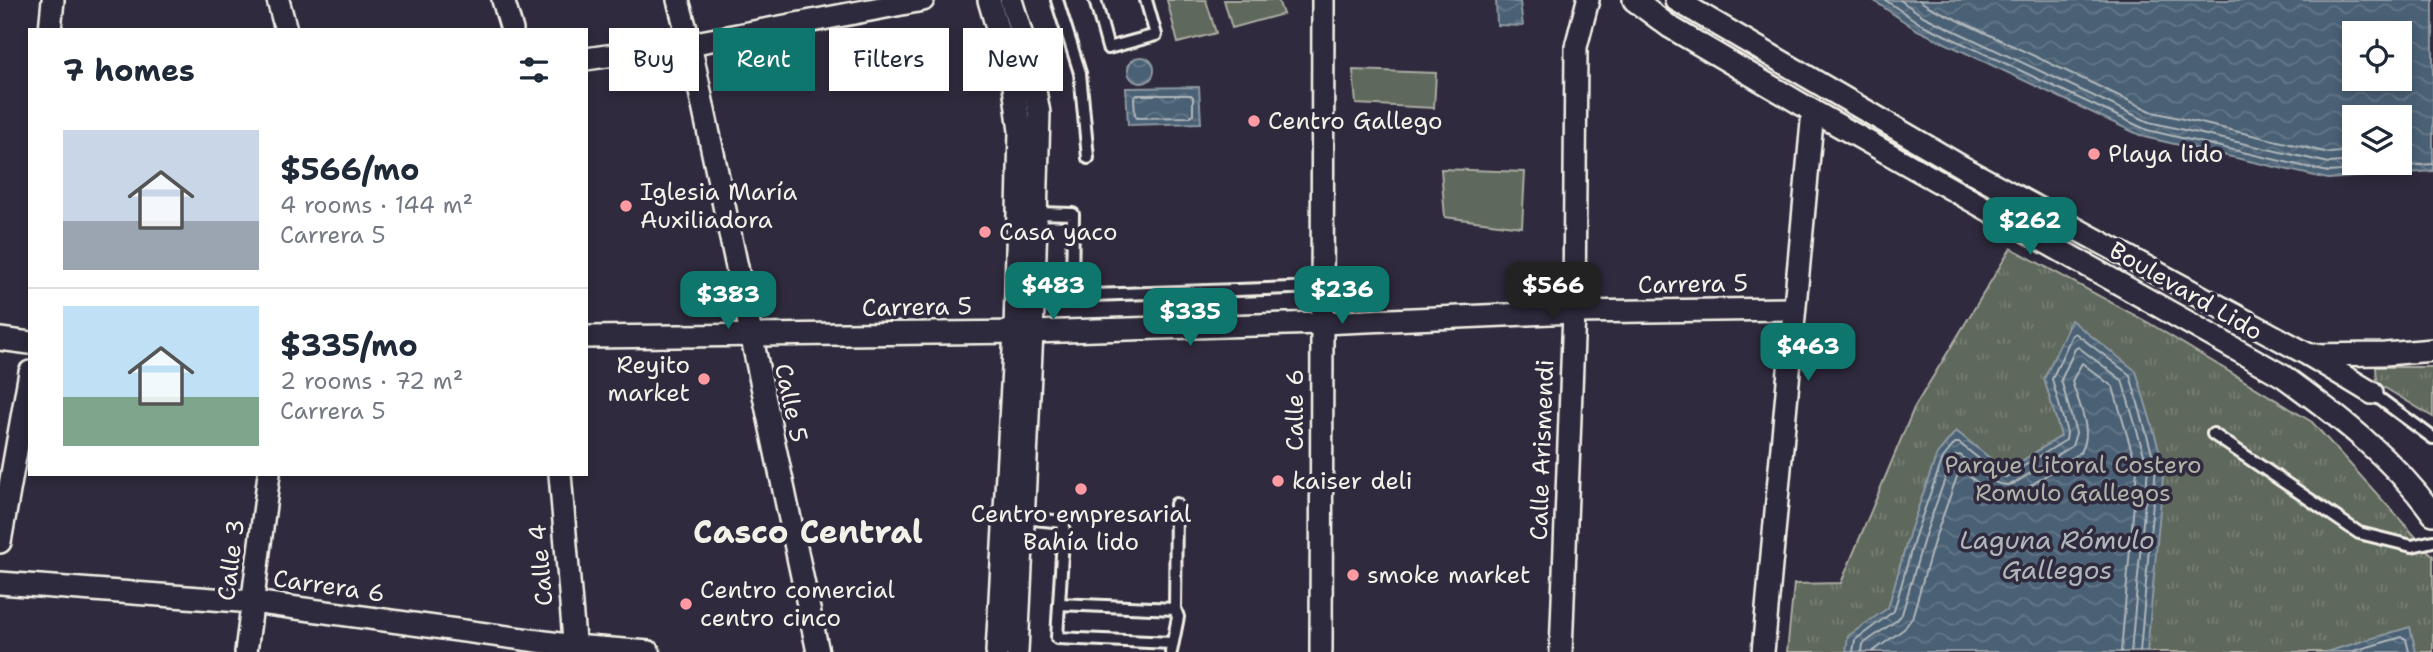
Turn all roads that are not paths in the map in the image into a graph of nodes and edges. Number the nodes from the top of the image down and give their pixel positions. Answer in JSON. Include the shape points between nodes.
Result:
{"nodes":[{"id":1,"x":53,"y":0,"type":"edge"},
{"id":2,"x":278,"y":0,"type":"edge"},
{"id":3,"x":503,"y":0,"type":"edge"},
{"id":4,"x":678,"y":0,"type":"edge"},
{"id":5,"x":923,"y":0,"type":"edge"},
{"id":6,"x":989,"y":0,"type":"edge"},
{"id":7,"x":1011,"y":0,"type":"edge"},
{"id":8,"x":1057,"y":0,"type":"edge"},
{"id":9,"x":1095,"y":0,"type":"edge"},
{"id":10,"x":1146,"y":0,"type":"edge"},
{"id":11,"x":1323,"y":0,"type":"edge"},
{"id":12,"x":1588,"y":0,"type":"edge"},
{"id":13,"x":1634,"y":0,"type":"edge"},
{"id":14,"x":1676,"y":0,"type":"edge"},
{"id":15,"x":50,"y":28,"type":"edge"},
{"id":16,"x":285,"y":28,"type":"edge"},
{"id":17,"x":511,"y":28,"type":"edge"},
{"id":18,"x":686,"y":28,"type":"edge"},
{"id":19,"x":699,"y":42,"type":"edge"},
{"id":20,"x":609,"y":56,"type":"edge"},
{"id":21,"x":588,"y":59,"type":"edge"},
{"id":22,"x":699,"y":88,"type":"edge"},
{"id":23,"x":1813,"y":111,"type":"junction"},
{"id":24,"x":1088,"y":158,"type":"dead end"},
{"id":25,"x":1037,"y":213,"type":"junction"},
{"id":26,"x":1321,"y":287,"type":"junction"},
{"id":27,"x":1072,"y":296,"type":"junction"},
{"id":28,"x":1034,"y":297,"type":"junction"},
{"id":29,"x":1793,"y":310,"type":"junction"},
{"id":30,"x":1574,"y":312,"type":"junction"},
{"id":31,"x":1321,"y":323,"type":"junction"},
{"id":32,"x":1023,"y":332,"type":"junction"},
{"id":33,"x":750,"y":335,"type":"junction"},
{"id":34,"x":588,"y":337,"type":"edge"},
{"id":35,"x":0,"y":339,"type":"edge"},
{"id":36,"x":28,"y":343,"type":"edge"},
{"id":37,"x":2433,"y":350,"type":"edge"},
{"id":38,"x":2309,"y":355,"type":"junction"},
{"id":39,"x":28,"y":383,"type":"edge"},
{"id":40,"x":2372,"y":393,"type":"joint"},
{"id":41,"x":2213,"y":434,"type":"dead end"},
{"id":42,"x":2433,"y":438,"type":"edge"},
{"id":43,"x":269,"y":476,"type":"edge"},
{"id":44,"x":560,"y":476,"type":"edge"},
{"id":45,"x":1176,"y":504,"type":"dead end"},
{"id":46,"x":2433,"y":513,"type":"edge"},
{"id":47,"x":1023,"y":518,"type":"junction"},
{"id":48,"x":2433,"y":541,"type":"edge"},
{"id":49,"x":0,"y":542,"type":"edge"},
{"id":50,"x":0,"y":583,"type":"edge"},
{"id":51,"x":253,"y":602,"type":"junction"},
{"id":52,"x":1059,"y":604,"type":"junction"},
{"id":53,"x":1175,"y":609,"type":"junction"},
{"id":54,"x":1171,"y":647,"type":"edge"},
{"id":55,"x":574,"y":649,"type":"edge"},
{"id":56,"x":246,"y":652,"type":"edge"},
{"id":57,"x":649,"y":652,"type":"edge"},
{"id":58,"x":818,"y":652,"type":"edge"},
{"id":59,"x":997,"y":652,"type":"edge"},
{"id":60,"x":1017,"y":652,"type":"edge"},
{"id":61,"x":1321,"y":652,"type":"edge"},
{"id":62,"x":1561,"y":652,"type":"edge"},
{"id":63,"x":1763,"y":652,"type":"edge"}],
"edges":[{"from":1,"to":15,"type":"street"},
{"from":2,"to":16,"type":"street"},
{"from":3,"to":17,"type":"street"},
{"from":4,"to":18,"type":"street","name":"Calle 5"},
{"from":5,"to":19,"type":"street"},
{"from":6,"to":32,"type":"street","via":[[1014,86],[1020,131]]},
{"from":7,"to":25,"type":"street","via":[[1030,62],[1039,113]]},
{"from":8,"to":24,"type":"lane","via":[[1080,73]]},
{"from":9,"to":10,"type":"lane","via":[[1108,48],[1156,35]]},
{"from":11,"to":26,"type":"street","name":"Calle 6"},
{"from":12,"to":30,"type":"street","name":"Calle Arismendi","via":[[1576,47]]},
{"from":13,"to":23,"type":"street","name":"Boulevard Lido","via":[[1670,27]]},
{"from":14,"to":38,"type":"street","name":"Boulevard Lido","via":[[1964,167]]},
{"from":20,"to":21,"type":"street"},
{"from":22,"to":33,"type":"street","name":"Calle 5"},
{"from":23,"to":29,"type":"street"},
{"from":23,"to":46,"type":"street","name":"Boulevard Lido","via":[[2283,376],[2339,416],[2388,461]]},
{"from":25,"to":27,"type":"lane","via":[[1073,214]]},
{"from":25,"to":28,"type":"street"},
{"from":26,"to":27,"type":"lane"},
{"from":26,"to":31,"type":"street","name":"Calle 6"},
{"from":27,"to":28,"type":"lane"},
{"from":28,"to":32,"type":"street"},
{"from":29,"to":30,"type":"street","name":"Carrera 5"},
{"from":29,"to":63,"type":"street"},
{"from":30,"to":31,"type":"street","name":"Carrera 5"},
{"from":30,"to":62,"type":"street","name":"Calle Arismendi"},
{"from":31,"to":32,"type":"street","name":"Carrera 5"},
{"from":31,"to":61,"type":"street","name":"Calle 6"},
{"from":32,"to":33,"type":"street","name":"Carrera 5"},
{"from":32,"to":47,"type":"street"},
{"from":32,"to":59,"type":"street"},
{"from":33,"to":34,"type":"street","name":"Carrera 5"},
{"from":33,"to":58,"type":"street","name":"Calle 5"},
{"from":35,"to":36,"type":"street"},
{"from":37,"to":38,"type":"street","name":"Boulevard Lido"},
{"from":38,"to":40,"type":"street"},
{"from":39,"to":49,"type":"street"},
{"from":40,"to":42,"type":"lane"},
{"from":41,"to":48,"type":"lane","via":[[2359,533],[2412,546]]},
{"from":43,"to":51,"type":"street","name":"Calle 3"},
{"from":44,"to":55,"type":"street","name":"Calle 4"},
{"from":45,"to":53,"type":"lane"},
{"from":47,"to":52,"type":"lane","via":[[1064,522]]},
{"from":47,"to":60,"type":"street"},
{"from":50,"to":51,"type":"street","name":"Carrera 6"},
{"from":51,"to":55,"type":"street","name":"Carrera 6"},
{"from":51,"to":56,"type":"street","name":"Calle 3"},
{"from":52,"to":53,"type":"lane"},
{"from":52,"to":54,"type":"lane","via":[[1057,638]]},
{"from":53,"to":54,"type":"lane","via":[[1178,617]]},
{"from":55,"to":57,"type":"street","name":"Carrera 6"}]}
